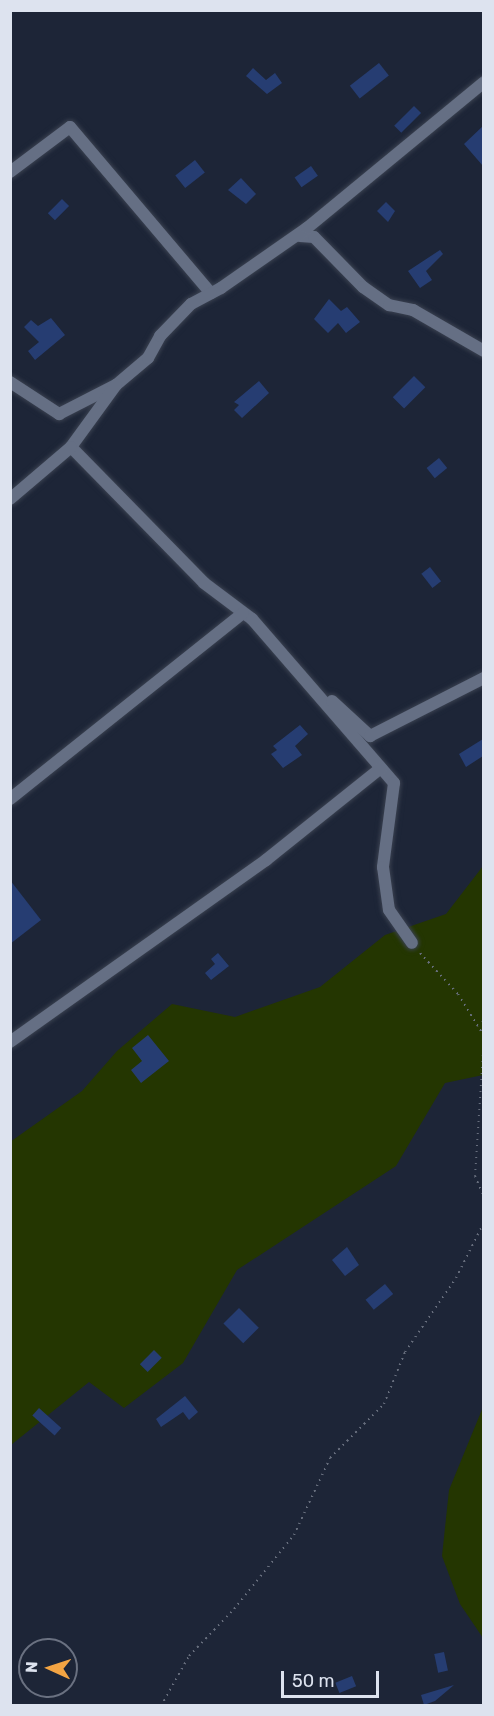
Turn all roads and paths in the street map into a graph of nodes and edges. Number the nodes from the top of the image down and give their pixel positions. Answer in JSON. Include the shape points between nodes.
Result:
{"nodes":[{"id":1,"x":483,"y":82,"type":"edge"},
{"id":2,"x":10,"y":172,"type":"edge"},
{"id":3,"x":300,"y":236,"type":"dead end"},
{"id":4,"x":211,"y":293,"type":"junction"},
{"id":5,"x":483,"y":351,"type":"edge"},
{"id":6,"x":10,"y":382,"type":"edge"},
{"id":7,"x":116,"y":385,"type":"junction"},
{"id":8,"x":71,"y":447,"type":"junction"},
{"id":9,"x":10,"y":499,"type":"edge"},
{"id":10,"x":218,"y":596,"type":"dead end"},
{"id":11,"x":243,"y":613,"type":"junction"},
{"id":12,"x":483,"y":678,"type":"edge"},
{"id":13,"x":381,"y":768,"type":"junction"},
{"id":14,"x":10,"y":799,"type":"edge"},
{"id":15,"x":412,"y":943,"type":"joint"},
{"id":16,"x":483,"y":1021,"type":"edge"},
{"id":17,"x":477,"y":1026,"type":"junction"},
{"id":18,"x":483,"y":1037,"type":"edge"},
{"id":19,"x":10,"y":1042,"type":"edge"},
{"id":20,"x":483,"y":1197,"type":"edge"},
{"id":21,"x":483,"y":1222,"type":"edge"},
{"id":22,"x":161,"y":1706,"type":"edge"}],
"edges":[{"from":1,"to":4,"type":"street","via":[[307,228]]},
{"from":2,"to":4,"type":"street","via":[[70,127]]},
{"from":3,"to":5,"type":"street","via":[[314,237],[363,287],[389,305],[413,310]]},
{"from":4,"to":7,"type":"street","via":[[191,304],[160,336],[148,358]]},
{"from":6,"to":7,"type":"street","via":[[59,414]]},
{"from":7,"to":8,"type":"street"},
{"from":8,"to":9,"type":"street"},
{"from":8,"to":11,"type":"street","via":[[204,584]]},
{"from":10,"to":12,"type":"street","via":[[370,736]]},
{"from":11,"to":13,"type":"street"},
{"from":11,"to":14,"type":"street"},
{"from":13,"to":15,"type":"street","via":[[394,783],[383,867],[389,910]]},
{"from":13,"to":19,"type":"street","via":[[266,860]]},
{"from":15,"to":17,"type":"path","via":[[458,994]]},
{"from":16,"to":17,"type":"path"},
{"from":17,"to":18,"type":"path"},
{"from":18,"to":20,"type":"path","via":[[475,1176]]},
{"from":21,"to":22,"type":"path","via":[[456,1278],[405,1352],[384,1404],[330,1458],[294,1534],[234,1609],[189,1656]]}]}
